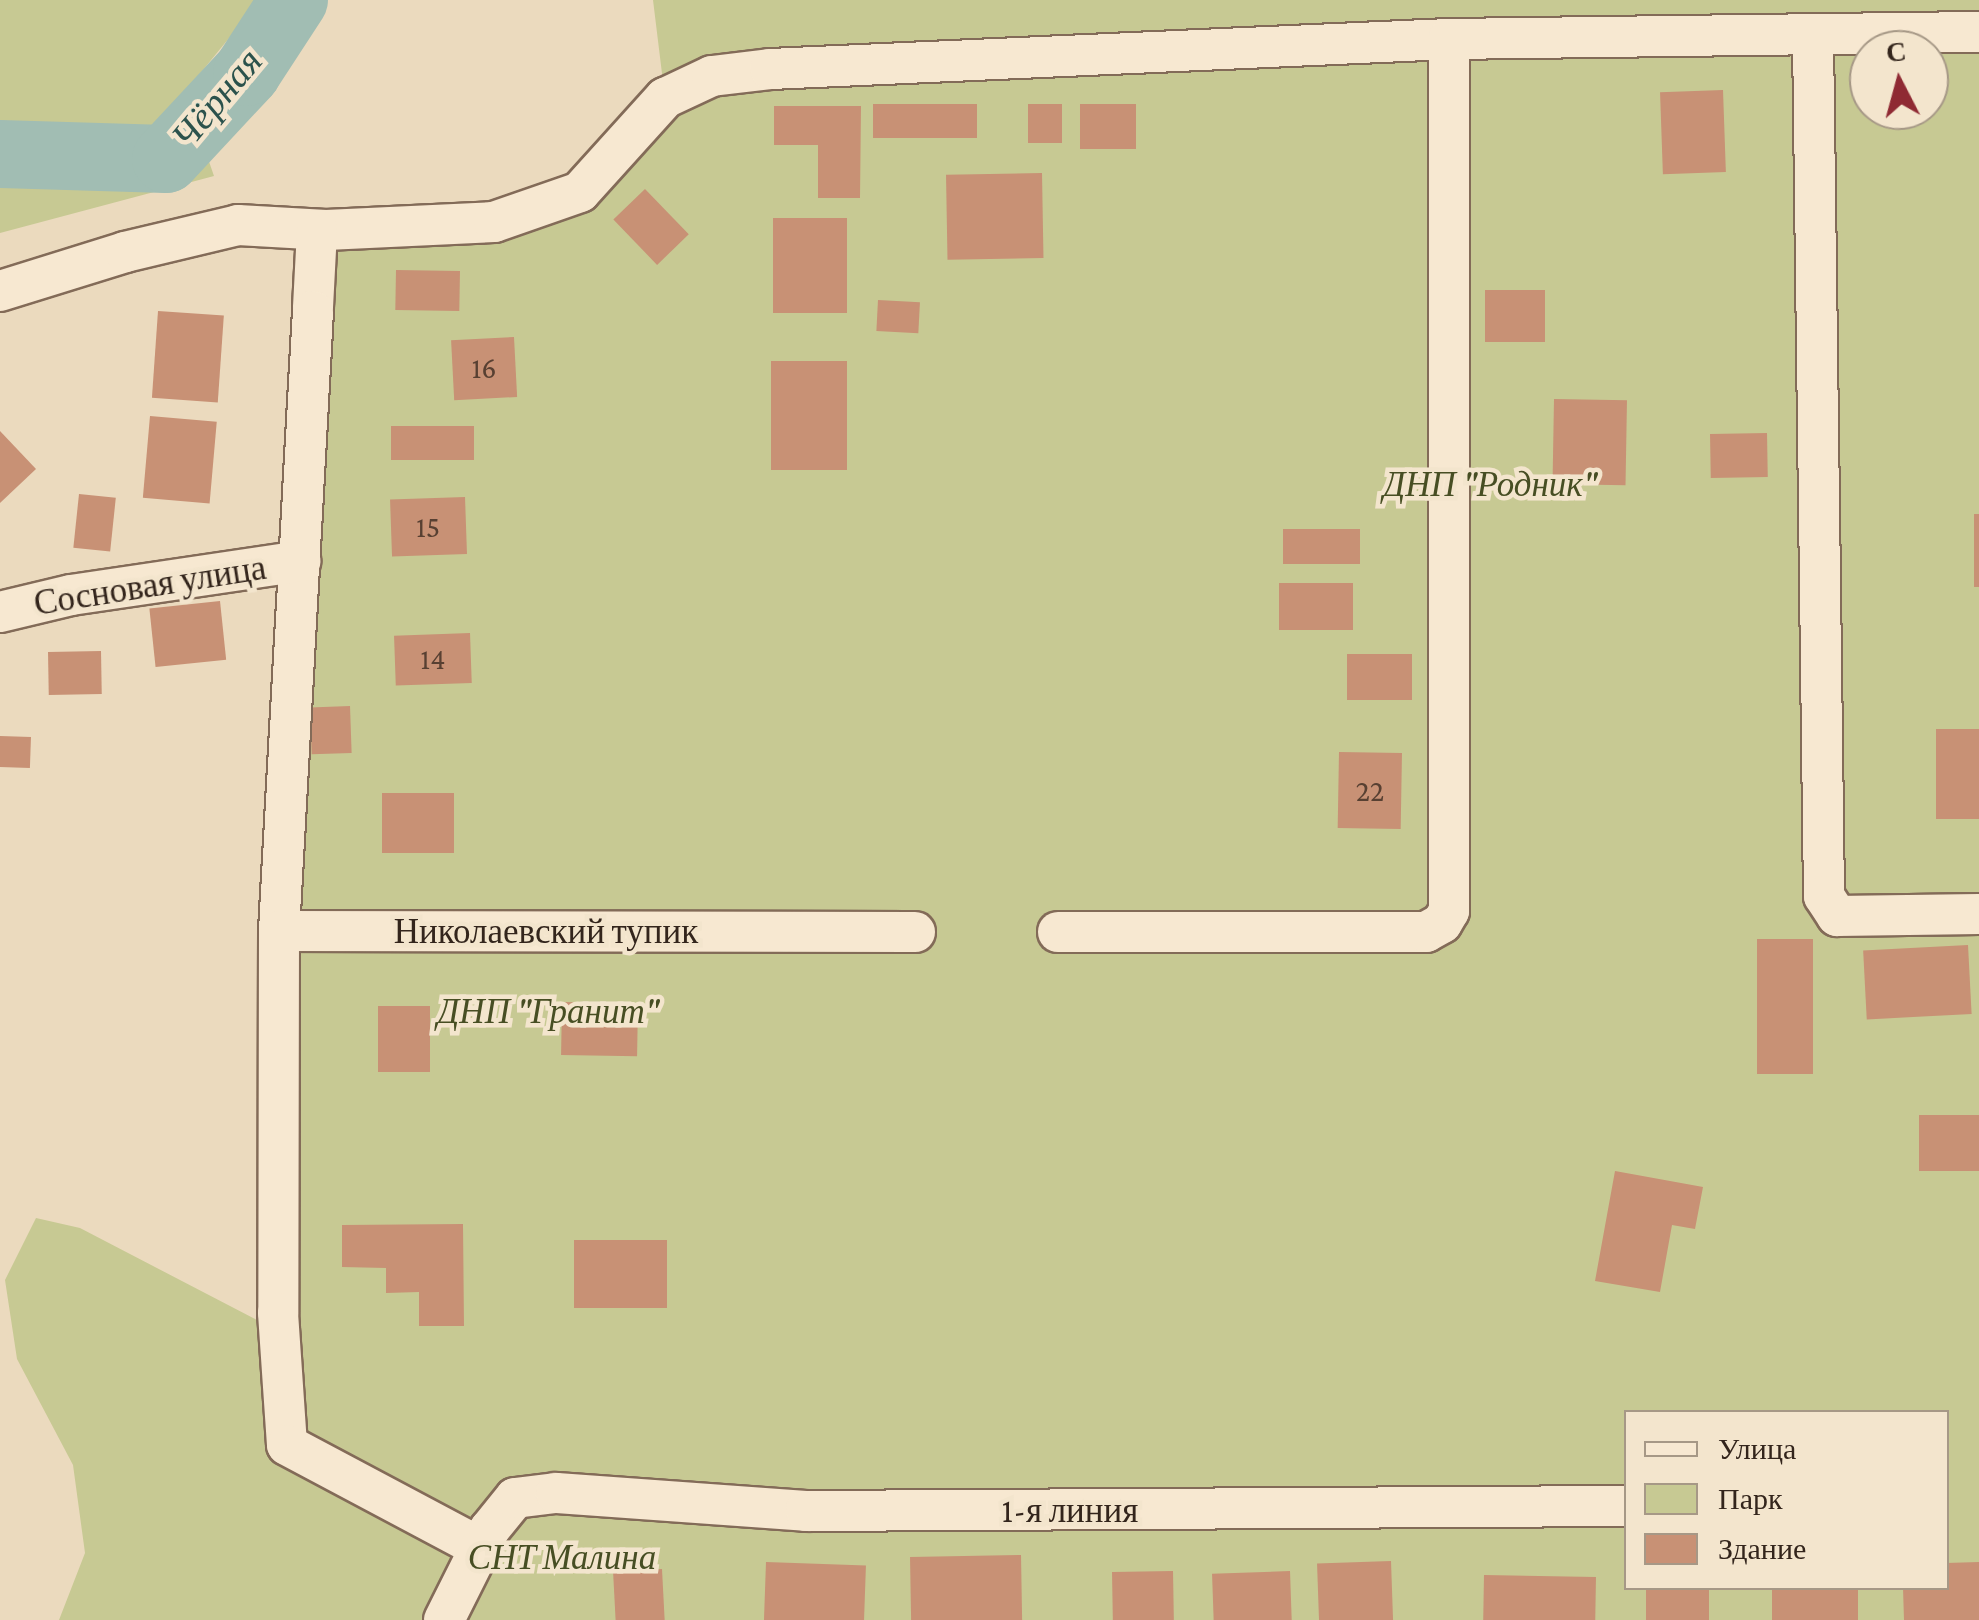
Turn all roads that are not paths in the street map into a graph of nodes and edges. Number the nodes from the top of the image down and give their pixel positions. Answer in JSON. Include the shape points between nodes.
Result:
{"nodes":[{"id":1,"x":1979,"y":32,"type":"edge"},
{"id":2,"x":1814,"y":34,"type":"junction"},
{"id":3,"x":1449,"y":39,"type":"junction"},
{"id":4,"x":316,"y":230,"type":"junction"},
{"id":5,"x":0,"y":291,"type":"edge"},
{"id":6,"x":300,"y":561,"type":"junction"},
{"id":7,"x":0,"y":612,"type":"edge"},
{"id":8,"x":1979,"y":914,"type":"edge"},
{"id":9,"x":280,"y":931,"type":"junction"},
{"id":10,"x":915,"y":932,"type":"dead end"},
{"id":11,"x":1058,"y":932,"type":"dead end"},
{"id":12,"x":1624,"y":1506,"type":"edge"},
{"id":13,"x":481,"y":1548,"type":"junction"},
{"id":14,"x":444,"y":1620,"type":"edge"}],
"edges":[{"from":1,"to":2,"type":"street"},
{"from":2,"to":3,"type":"street"},
{"from":2,"to":8,"type":"street","via":[[1824,896],[1837,916]]},
{"from":3,"to":4,"type":"street","via":[[712,76],[666,98],[580,192],[494,222]]},
{"from":3,"to":11,"type":"street","via":[[1449,911],[1426,932]]},
{"from":4,"to":5,"type":"street","via":[[238,225]]},
{"from":4,"to":6,"type":"street"},
{"from":6,"to":7,"type":"street","name":"Сосновая улица","via":[[70,595]]},
{"from":6,"to":9,"type":"street"},
{"from":9,"to":10,"type":"street","name":"Николаевский тупик"},
{"from":9,"to":13,"type":"street","via":[[278,1313],[286,1445]]},
{"from":12,"to":13,"type":"street","name":"1-я линия","via":[[806,1510],[556,1493],[515,1498]]},
{"from":13,"to":14,"type":"street"}]}
